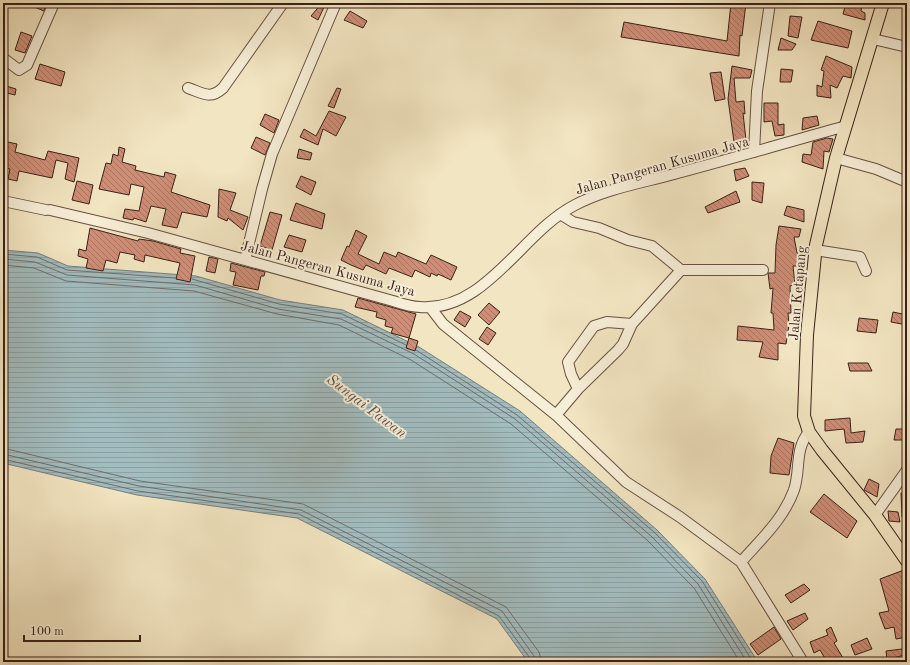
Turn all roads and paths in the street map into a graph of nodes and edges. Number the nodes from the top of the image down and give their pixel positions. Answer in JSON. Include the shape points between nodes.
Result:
{"nodes":[{"id":1,"x":54,"y":3,"type":"edge"},
{"id":2,"x":283,"y":3,"type":"edge"},
{"id":3,"x":336,"y":3,"type":"edge"},
{"id":4,"x":770,"y":3,"type":"edge"},
{"id":5,"x":883,"y":3,"type":"edge"},
{"id":6,"x":873,"y":39,"type":"junction"},
{"id":7,"x":907,"y":46,"type":"edge"},
{"id":8,"x":3,"y":58,"type":"edge"},
{"id":9,"x":188,"y":88,"type":"dead end"},
{"id":10,"x":846,"y":126,"type":"junction"},
{"id":11,"x":754,"y":152,"type":"junction"},
{"id":12,"x":836,"y":158,"type":"junction"},
{"id":13,"x":907,"y":182,"type":"edge"},
{"id":14,"x":3,"y":201,"type":"edge"},
{"id":15,"x":560,"y":214,"type":"junction"},
{"id":16,"x":815,"y":250,"type":"junction"},
{"id":17,"x":245,"y":260,"type":"junction"},
{"id":18,"x":681,"y":270,"type":"junction"},
{"id":19,"x":763,"y":270,"type":"dead end"},
{"id":20,"x":866,"y":271,"type":"dead end"},
{"id":21,"x":430,"y":307,"type":"junction"},
{"id":22,"x":632,"y":324,"type":"junction"},
{"id":23,"x":578,"y":389,"type":"junction"},
{"id":24,"x":556,"y":415,"type":"junction"},
{"id":25,"x":809,"y":432,"type":"junction"},
{"id":26,"x":907,"y":470,"type":"edge"},
{"id":27,"x":875,"y":515,"type":"junction"},
{"id":28,"x":907,"y":560,"type":"edge"},
{"id":29,"x":741,"y":562,"type":"junction"},
{"id":30,"x":803,"y":662,"type":"edge"}],
"edges":[{"from":1,"to":8,"type":"street","via":[[27,65],[18,70]]},
{"from":2,"to":9,"type":"street","via":[[223,88],[217,93],[207,95]]},
{"from":3,"to":17,"type":"street","via":[[272,154]]},
{"from":4,"to":11,"type":"street","via":[[757,91]]},
{"from":5,"to":6,"type":"main road","name":"Jalan Ketapang"},
{"from":6,"to":7,"type":"street"},
{"from":6,"to":10,"type":"main road","name":"Jalan Ketapang"},
{"from":10,"to":11,"type":"street","name":"Jalan Pangeran Kusuma Jaya"},
{"from":10,"to":12,"type":"main road","name":"Jalan Ketapang"},
{"from":11,"to":15,"type":"street","name":"Jalan Pangeran Kusuma Jaya","via":[[593,197]]},
{"from":12,"to":13,"type":"street","via":[[876,169]]},
{"from":12,"to":16,"type":"main road","name":"Jalan Ketapang"},
{"from":14,"to":17,"type":"street","name":"Jalan Pangeran Kusuma Jaya","via":[[148,233]]},
{"from":15,"to":18,"type":"street","via":[[573,222],[652,246]]},
{"from":15,"to":21,"type":"street","name":"Jalan Pangeran Kusuma Jaya","via":[[473,292],[449,303]]},
{"from":16,"to":20,"type":"street","via":[[860,257]]},
{"from":16,"to":25,"type":"main road","name":"Jalan Ketapang","via":[[804,403],[805,423]]},
{"from":17,"to":21,"type":"street","name":"Jalan Pangeran Kusuma Jaya","via":[[393,302]]},
{"from":18,"to":19,"type":"street"},
{"from":18,"to":22,"type":"street"},
{"from":21,"to":24,"type":"street","via":[[443,324]]},
{"from":22,"to":23,"type":"street","via":[[623,344]]},
{"from":22,"to":23,"type":"street","via":[[607,322],[594,326],[568,362]]},
{"from":23,"to":24,"type":"street"},
{"from":24,"to":29,"type":"street","via":[[626,482],[680,517]]},
{"from":25,"to":27,"type":"main road","name":"Jalan Ketapang"},
{"from":25,"to":29,"type":"street","via":[[800,444],[796,482],[788,503],[772,528]]},
{"from":26,"to":27,"type":"street"},
{"from":27,"to":28,"type":"main road","name":"Jalan Ketapang"},
{"from":29,"to":30,"type":"street"}]}
